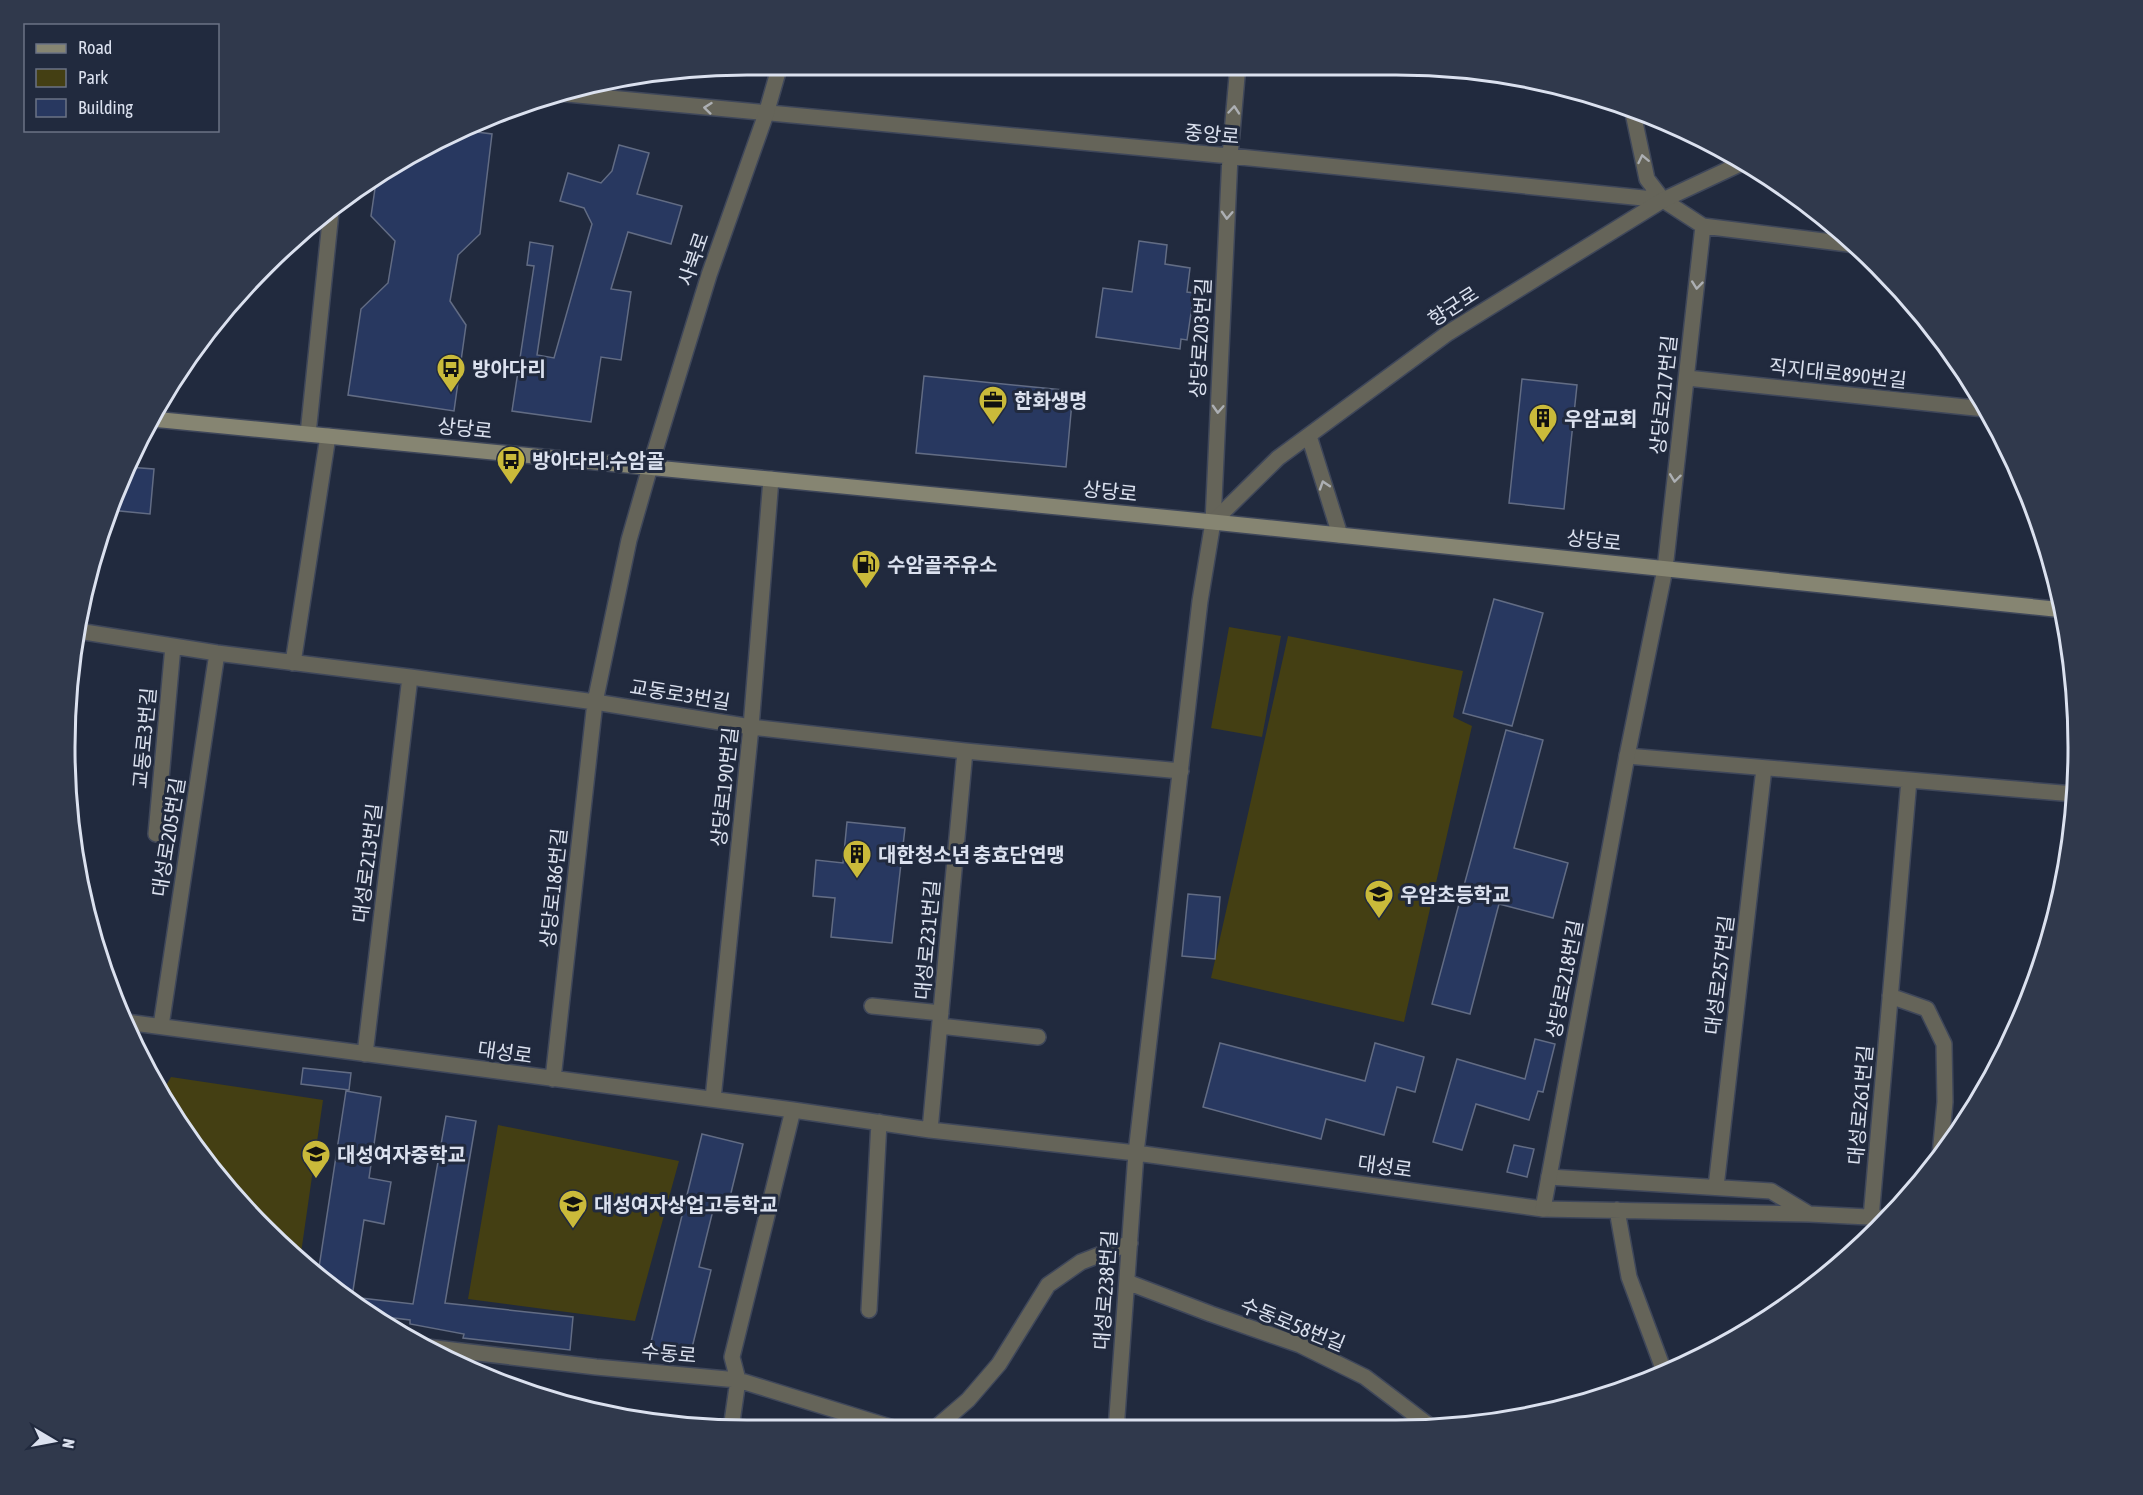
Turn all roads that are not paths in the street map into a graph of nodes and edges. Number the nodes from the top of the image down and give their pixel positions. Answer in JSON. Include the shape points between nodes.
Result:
{"nodes":[{"id":1,"x":777,"y":75,"type":"edge"},
{"id":2,"x":1237,"y":75,"type":"edge"},
{"id":3,"x":583,"y":96,"type":"edge"},
{"id":4,"x":766,"y":114,"type":"junction"},
{"id":5,"x":1634,"y":119,"type":"edge"},
{"id":6,"x":1230,"y":156,"type":"junction"},
{"id":7,"x":1734,"y":167,"type":"edge"},
{"id":8,"x":1663,"y":200,"type":"junction"},
{"id":9,"x":330,"y":220,"type":"edge"},
{"id":10,"x":1703,"y":226,"type":"junction"},
{"id":11,"x":1840,"y":243,"type":"edge"},
{"id":12,"x":1687,"y":378,"type":"junction"},
{"id":13,"x":1976,"y":408,"type":"edge"},
{"id":14,"x":160,"y":420,"type":"edge"},
{"id":15,"x":308,"y":434,"type":"junction"},
{"id":16,"x":1309,"y":435,"type":"junction"},
{"id":17,"x":328,"y":436,"type":"junction"},
{"id":18,"x":650,"y":467,"type":"junction"},
{"id":19,"x":771,"y":479,"type":"junction"},
{"id":20,"x":1213,"y":522,"type":"junction"},
{"id":21,"x":1340,"y":535,"type":"junction"},
{"id":22,"x":1665,"y":568,"type":"junction"},
{"id":23,"x":2053,"y":609,"type":"edge"},
{"id":24,"x":85,"y":632,"type":"edge"},
{"id":25,"x":173,"y":646,"type":"junction"},
{"id":26,"x":217,"y":653,"type":"junction"},
{"id":27,"x":293,"y":663,"type":"junction"},
{"id":28,"x":410,"y":677,"type":"junction"},
{"id":29,"x":595,"y":702,"type":"junction"},
{"id":30,"x":751,"y":727,"type":"junction"},
{"id":31,"x":965,"y":751,"type":"junction"},
{"id":32,"x":1627,"y":756,"type":"junction"},
{"id":33,"x":1764,"y":768,"type":"junction"},
{"id":34,"x":1181,"y":771,"type":"junction"},
{"id":35,"x":1909,"y":780,"type":"junction"},
{"id":36,"x":2067,"y":793,"type":"edge"},
{"id":37,"x":156,"y":834,"type":"dead end"},
{"id":38,"x":1890,"y":996,"type":"junction"},
{"id":39,"x":872,"y":1006,"type":"dead end"},
{"id":40,"x":940,"y":1020,"type":"junction"},
{"id":41,"x":135,"y":1026,"type":"edge"},
{"id":42,"x":161,"y":1026,"type":"junction"},
{"id":43,"x":1038,"y":1037,"type":"dead end"},
{"id":44,"x":365,"y":1054,"type":"junction"},
{"id":45,"x":553,"y":1079,"type":"junction"},
{"id":46,"x":713,"y":1099,"type":"junction"},
{"id":47,"x":793,"y":1110,"type":"junction"},
{"id":48,"x":879,"y":1122,"type":"junction"},
{"id":49,"x":930,"y":1130,"type":"junction"},
{"id":50,"x":1942,"y":1139,"type":"edge"},
{"id":51,"x":1136,"y":1153,"type":"junction"},
{"id":52,"x":1548,"y":1177,"type":"junction"},
{"id":53,"x":1716,"y":1187,"type":"junction"},
{"id":54,"x":1542,"y":1209,"type":"junction"},
{"id":55,"x":1617,"y":1210,"type":"junction"},
{"id":56,"x":1809,"y":1214,"type":"junction"},
{"id":57,"x":1871,"y":1218,"type":"junction"},
{"id":58,"x":1876,"y":1218,"type":"edge"},
{"id":59,"x":1130,"y":1243,"type":"junction"},
{"id":60,"x":1127,"y":1282,"type":"junction"},
{"id":61,"x":869,"y":1310,"type":"dead end"},
{"id":62,"x":447,"y":1349,"type":"edge"},
{"id":63,"x":1662,"y":1365,"type":"edge"},
{"id":64,"x":738,"y":1380,"type":"junction"},
{"id":65,"x":1421,"y":1419,"type":"edge"},
{"id":66,"x":732,"y":1420,"type":"edge"},
{"id":67,"x":847,"y":1420,"type":"edge"},
{"id":68,"x":945,"y":1420,"type":"edge"},
{"id":69,"x":1117,"y":1420,"type":"edge"}],
"edges":[{"from":1,"to":4,"type":"street","name":"사북로"},
{"from":6,"to":2,"type":"street","name":"상당로203번길","one_way":true},
{"from":4,"to":3,"type":"street","name":"중앙로","one_way":true},
{"from":4,"to":6,"type":"street","name":"중앙로"},
{"from":4,"to":18,"type":"street","name":"사북로","via":[[709,275]]},
{"from":8,"to":5,"type":"street","one_way":true,"via":[[1647,179]]},
{"from":6,"to":8,"type":"street","name":"중앙로"},
{"from":6,"to":20,"type":"street","name":"상당로203번길","one_way":true},
{"from":7,"to":8,"type":"street","name":"향군로"},
{"from":8,"to":10,"type":"street","name":"중앙로"},
{"from":8,"to":16,"type":"street","name":"향군로","via":[[1448,333]]},
{"from":9,"to":15,"type":"street"},
{"from":10,"to":11,"type":"street","name":"중앙로"},
{"from":10,"to":12,"type":"street","name":"상당로217번길","one_way":true},
{"from":12,"to":13,"type":"street","name":"직지대로890번길"},
{"from":12,"to":22,"type":"street","name":"상당로217번길","one_way":true},
{"from":14,"to":15,"type":"main road","name":"상당로"},
{"from":15,"to":17,"type":"main road","name":"상당로"},
{"from":16,"to":20,"type":"street","name":"향군로","via":[[1278,458]]},
{"from":21,"to":16,"type":"street","one_way":true},
{"from":17,"to":18,"type":"main road","name":"상당로"},
{"from":17,"to":27,"type":"street"},
{"from":18,"to":19,"type":"main road","name":"상당로"},
{"from":18,"to":29,"type":"street","name":"사북로","via":[[629,540]]},
{"from":19,"to":20,"type":"main road","name":"상당로"},
{"from":19,"to":30,"type":"street","name":"상당로190번길"},
{"from":20,"to":21,"type":"main road","name":"상당로"},
{"from":20,"to":34,"type":"street","name":"상당로203번길"},
{"from":21,"to":22,"type":"main road","name":"상당로"},
{"from":22,"to":23,"type":"main road","name":"상당로"},
{"from":22,"to":32,"type":"street","name":"상당로218번길"},
{"from":24,"to":25,"type":"street","name":"교동로3번길"},
{"from":25,"to":26,"type":"street","name":"교동로3번길"},
{"from":25,"to":37,"type":"street","name":"교동로3번길"},
{"from":26,"to":27,"type":"street","name":"교동로3번길"},
{"from":26,"to":42,"type":"street","name":"대성로205번길"},
{"from":27,"to":28,"type":"street","name":"교동로3번길"},
{"from":28,"to":29,"type":"street","name":"교동로3번길"},
{"from":28,"to":44,"type":"street","name":"대성로213번길"},
{"from":29,"to":30,"type":"street","name":"교동로3번길"},
{"from":29,"to":45,"type":"street","name":"상당로186번길"},
{"from":30,"to":31,"type":"street","name":"교동로3번길"},
{"from":30,"to":46,"type":"street","name":"상당로190번길"},
{"from":31,"to":34,"type":"street","name":"교동로3번길"},
{"from":31,"to":40,"type":"street","name":"대성로231번길"},
{"from":32,"to":33,"type":"street"},
{"from":32,"to":52,"type":"street","name":"상당로218번길"},
{"from":33,"to":35,"type":"street"},
{"from":33,"to":53,"type":"street","name":"대성로257번길"},
{"from":34,"to":51,"type":"street","name":"대성로238번길"},
{"from":35,"to":36,"type":"street"},
{"from":35,"to":38,"type":"street","name":"대성로261번길"},
{"from":38,"to":50,"type":"street","via":[[1927,1009],[1944,1044]]},
{"from":38,"to":57,"type":"street","name":"대성로261번길"},
{"from":39,"to":40,"type":"street"},
{"from":40,"to":43,"type":"street","name":"대성로231번길"},
{"from":40,"to":49,"type":"street","name":"대성로231번길"},
{"from":41,"to":42,"type":"street","name":"대성로"},
{"from":42,"to":44,"type":"street","name":"대성로"},
{"from":44,"to":45,"type":"street","name":"대성로"},
{"from":45,"to":46,"type":"street","name":"대성로"},
{"from":46,"to":47,"type":"street","name":"대성로"},
{"from":47,"to":48,"type":"street","name":"대성로"},
{"from":47,"to":64,"type":"street","via":[[732,1357]]},
{"from":48,"to":49,"type":"street","name":"대성로"},
{"from":48,"to":61,"type":"street"},
{"from":49,"to":51,"type":"street","name":"대성로"},
{"from":51,"to":54,"type":"street","name":"대성로"},
{"from":51,"to":59,"type":"street","name":"대성로238번길"},
{"from":52,"to":53,"type":"street"},
{"from":52,"to":54,"type":"street","name":"상당로218번길"},
{"from":53,"to":56,"type":"street","via":[[1771,1191]]},
{"from":54,"to":55,"type":"street","name":"대성로"},
{"from":55,"to":56,"type":"street","name":"대성로"},
{"from":55,"to":63,"type":"street","via":[[1629,1277]]},
{"from":56,"to":57,"type":"street","name":"대성로"},
{"from":57,"to":58,"type":"street","name":"대성로"},
{"from":59,"to":60,"type":"street","name":"대성로238번길"},
{"from":59,"to":68,"type":"street","via":[[1081,1262],[1048,1286],[999,1364]]},
{"from":60,"to":65,"type":"street","name":"수동로58번길","via":[[1300,1345],[1365,1377]]},
{"from":60,"to":69,"type":"street","name":"대성로238번길"},
{"from":62,"to":64,"type":"street","name":"수동로"},
{"from":64,"to":66,"type":"street"},
{"from":64,"to":67,"type":"street","name":"수동로"}]}
